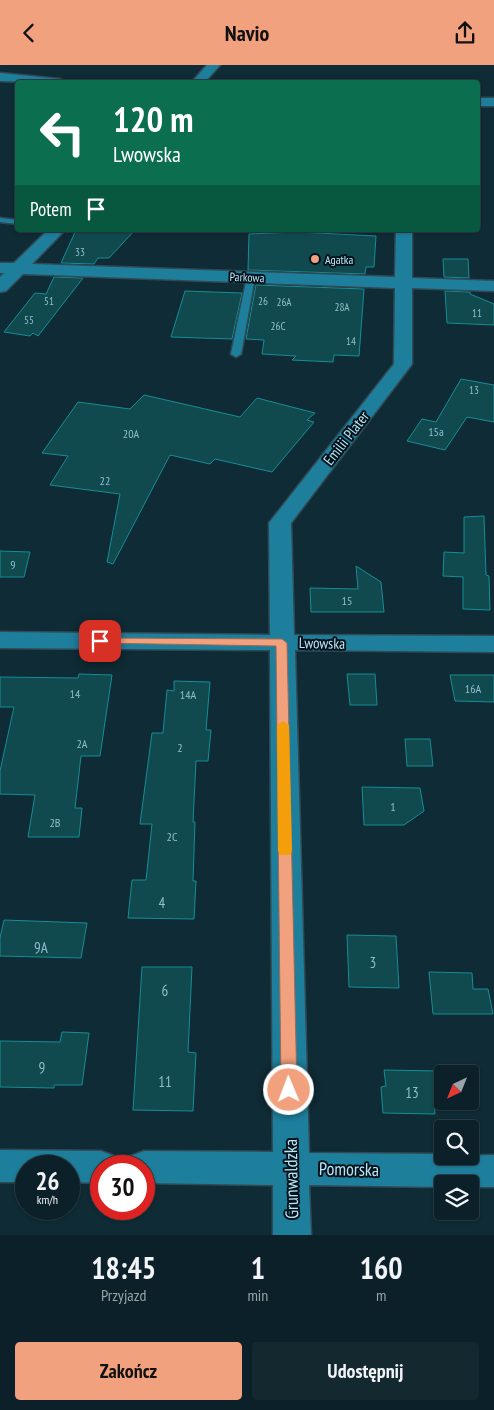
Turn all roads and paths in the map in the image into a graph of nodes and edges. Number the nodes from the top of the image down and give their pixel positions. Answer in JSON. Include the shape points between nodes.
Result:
{"nodes":[{"id":1,"x":214,"y":65,"type":"edge"},
{"id":2,"x":0,"y":77,"type":"edge"},
{"id":3,"x":30,"y":80,"type":"edge"},
{"id":4,"x":200,"y":80,"type":"edge"},
{"id":5,"x":480,"y":102,"type":"edge"},
{"id":6,"x":494,"y":102,"type":"edge"},
{"id":7,"x":0,"y":220,"type":"edge"},
{"id":8,"x":15,"y":222,"type":"edge"},
{"id":9,"x":55,"y":232,"type":"edge"},
{"id":10,"x":404,"y":232,"type":"edge"},
{"id":11,"x":0,"y":269,"type":"edge"},
{"id":12,"x":19,"y":269,"type":"junction"},
{"id":13,"x":251,"y":277,"type":"junction"},
{"id":14,"x":404,"y":283,"type":"junction"},
{"id":15,"x":494,"y":286,"type":"edge"},
{"id":16,"x":0,"y":287,"type":"edge"},
{"id":17,"x":236,"y":354,"type":"dead end"},
{"id":18,"x":0,"y":640,"type":"edge"},
{"id":19,"x":282,"y":643,"type":"junction"},
{"id":20,"x":494,"y":644,"type":"edge"},
{"id":21,"x":0,"y":1166,"type":"edge"},
{"id":22,"x":15,"y":1166,"type":"edge"},
{"id":23,"x":155,"y":1167,"type":"edge"},
{"id":24,"x":291,"y":1168,"type":"junction"},
{"id":25,"x":494,"y":1171,"type":"edge"},
{"id":26,"x":292,"y":1235,"type":"edge"}],
"edges":[{"from":1,"to":4,"type":"street"},
{"from":2,"to":3,"type":"street"},
{"from":5,"to":6,"type":"street"},
{"from":7,"to":8,"type":"lane"},
{"from":9,"to":12,"type":"street"},
{"from":10,"to":14,"type":"street","name":"Emilii Plater"},
{"from":11,"to":12,"type":"street","name":"Parkowa"},
{"from":12,"to":13,"type":"street","name":"Parkowa"},
{"from":12,"to":16,"type":"street"},
{"from":13,"to":14,"type":"street","name":"Parkowa"},
{"from":13,"to":17,"type":"lane"},
{"from":14,"to":15,"type":"street","name":"Parkowa"},
{"from":14,"to":19,"type":"street","name":"Emilii Plater","via":[[403,363],[280,523]]},
{"from":18,"to":19,"type":"street","name":"Lwowska"},
{"from":19,"to":20,"type":"street","name":"Lwowska"},
{"from":19,"to":24,"type":"street","name":"Grunwaldzka"},
{"from":21,"to":22,"type":"street"},
{"from":23,"to":24,"type":"street","name":"Pomorska"},
{"from":24,"to":25,"type":"street","name":"Pomorska"},
{"from":24,"to":26,"type":"street","name":"Grunwaldzka"}]}
